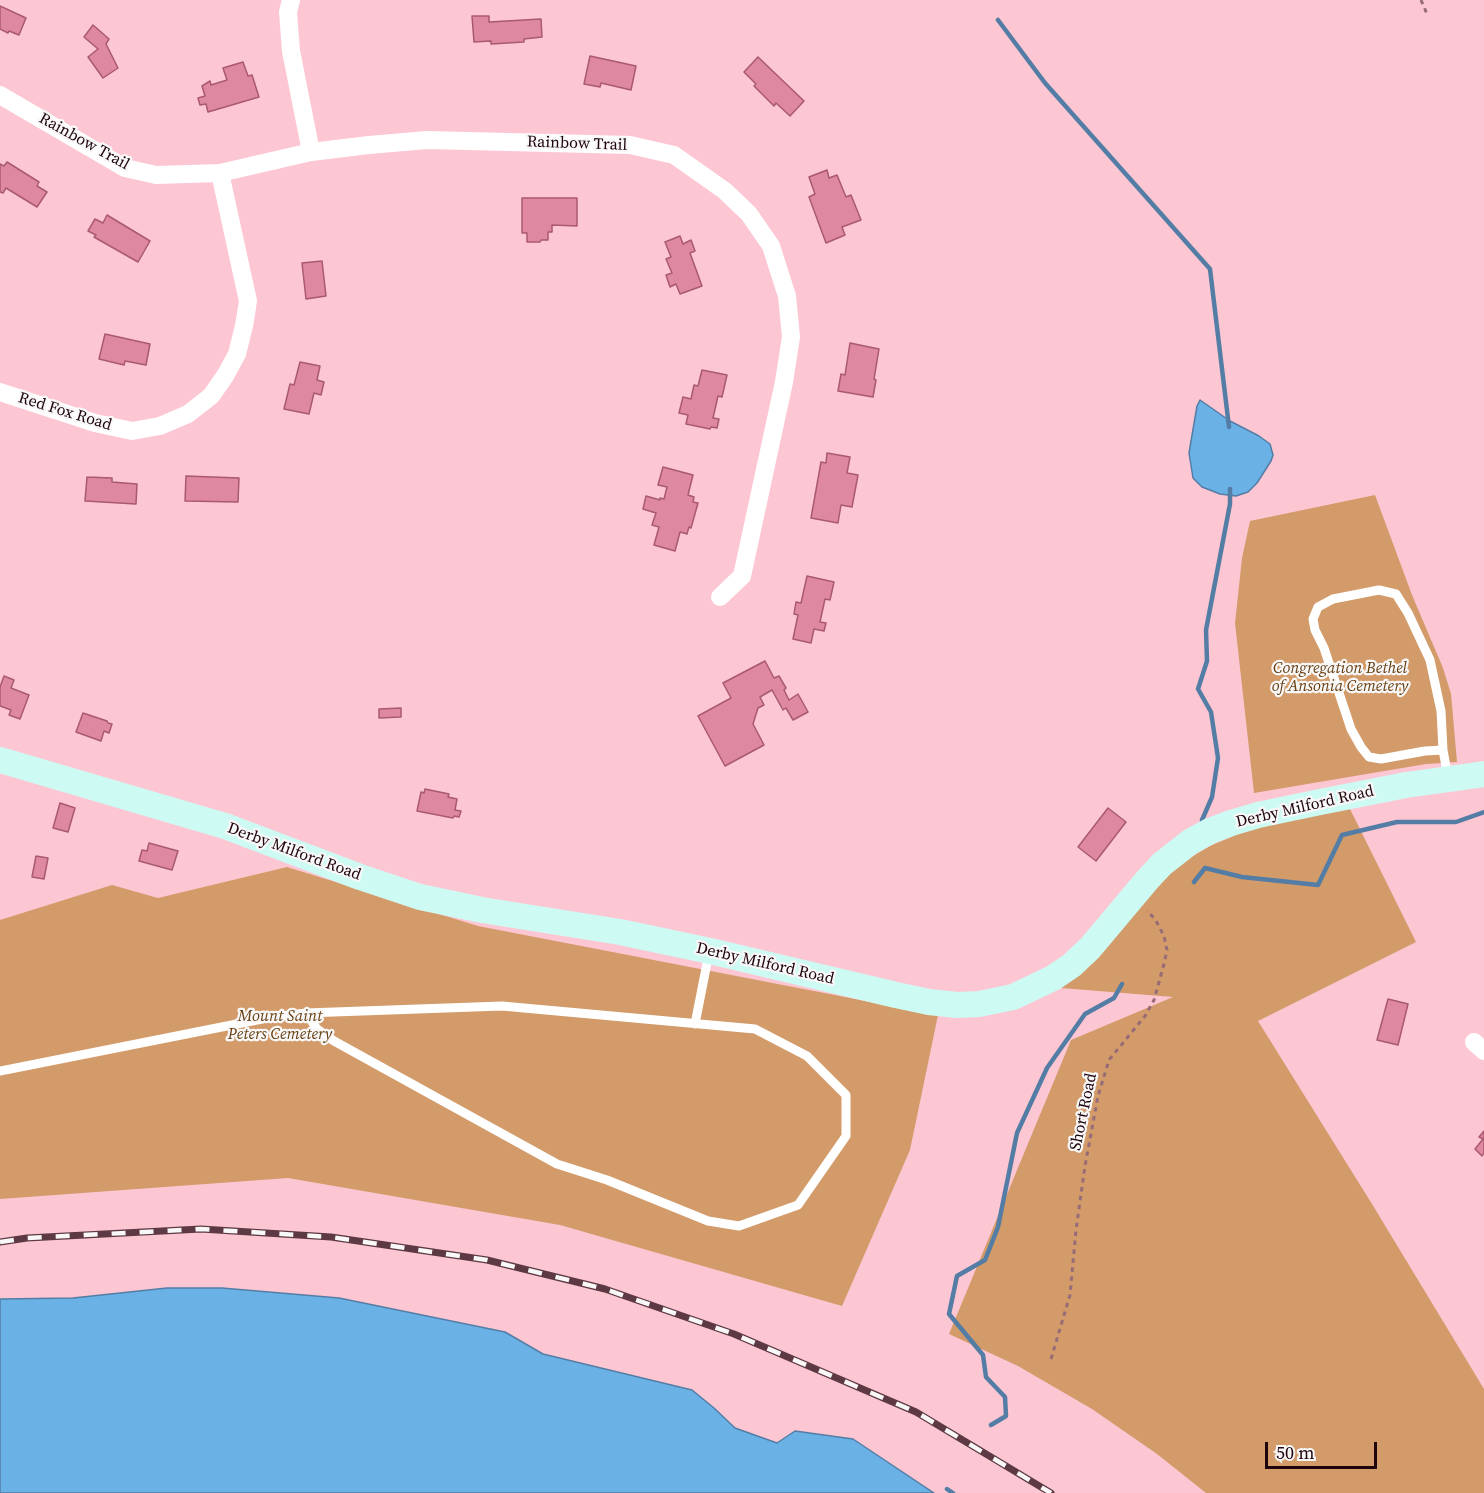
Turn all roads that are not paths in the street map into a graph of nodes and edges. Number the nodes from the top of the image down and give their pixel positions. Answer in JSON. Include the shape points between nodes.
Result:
{"nodes":[{"id":1,"x":291,"y":0,"type":"edge"},
{"id":2,"x":0,"y":95,"type":"edge"},
{"id":3,"x":311,"y":152,"type":"junction"},
{"id":4,"x":220,"y":173,"type":"junction"},
{"id":5,"x":0,"y":392,"type":"edge"},
{"id":6,"x":720,"y":597,"type":"dead end"},
{"id":7,"x":1443,"y":750,"type":"junction"},
{"id":8,"x":0,"y":760,"type":"edge"},
{"id":9,"x":1484,"y":774,"type":"edge"},
{"id":10,"x":1449,"y":779,"type":"junction"},
{"id":11,"x":710,"y":951,"type":"junction"},
{"id":12,"x":306,"y":1013,"type":"junction"},
{"id":13,"x":695,"y":1024,"type":"junction"},
{"id":14,"x":0,"y":1071,"type":"edge"}],
"edges":[{"from":1,"to":3,"type":"street","via":[[291,51]]},
{"from":2,"to":4,"type":"street","name":"Rainbow Trail","via":[[125,168],[156,175]]},
{"from":3,"to":4,"type":"street","name":"Rainbow Trail"},
{"from":3,"to":6,"type":"street","name":"Rainbow Trail","via":[[427,140],[630,145],[674,155],[725,191],[749,214],[771,246],[787,296],[791,337],[742,576]]},
{"from":4,"to":5,"type":"street","name":"Red Fox Road","via":[[248,301],[237,354],[211,396],[188,414],[160,426],[132,431]]},
{"from":7,"to":7,"type":"lane","via":[[1442,711],[1430,660],[1396,594],[1379,590],[1333,599],[1318,608],[1313,619],[1315,630],[1351,729],[1369,757],[1381,759]]},
{"from":7,"to":10,"type":"lane"},
{"from":8,"to":11,"type":"main road","name":"Derby Milford Road","via":[[225,826],[420,897]]},
{"from":9,"to":10,"type":"main road","name":"Derby Milford Road"},
{"from":10,"to":11,"type":"main road","name":"Derby Milford Road","via":[[1258,815],[1210,831],[1176,852],[1148,879],[1072,965],[1013,997],[979,1004],[929,1002]]},
{"from":11,"to":13,"type":"lane"},
{"from":12,"to":13,"type":"lane","via":[[502,1006]]},
{"from":12,"to":13,"type":"lane","via":[[317,1029],[334,1041],[557,1164],[718,1223],[739,1226],[798,1205],[846,1136],[846,1095],[807,1056],[755,1029]]},
{"from":12,"to":14,"type":"lane"}]}
